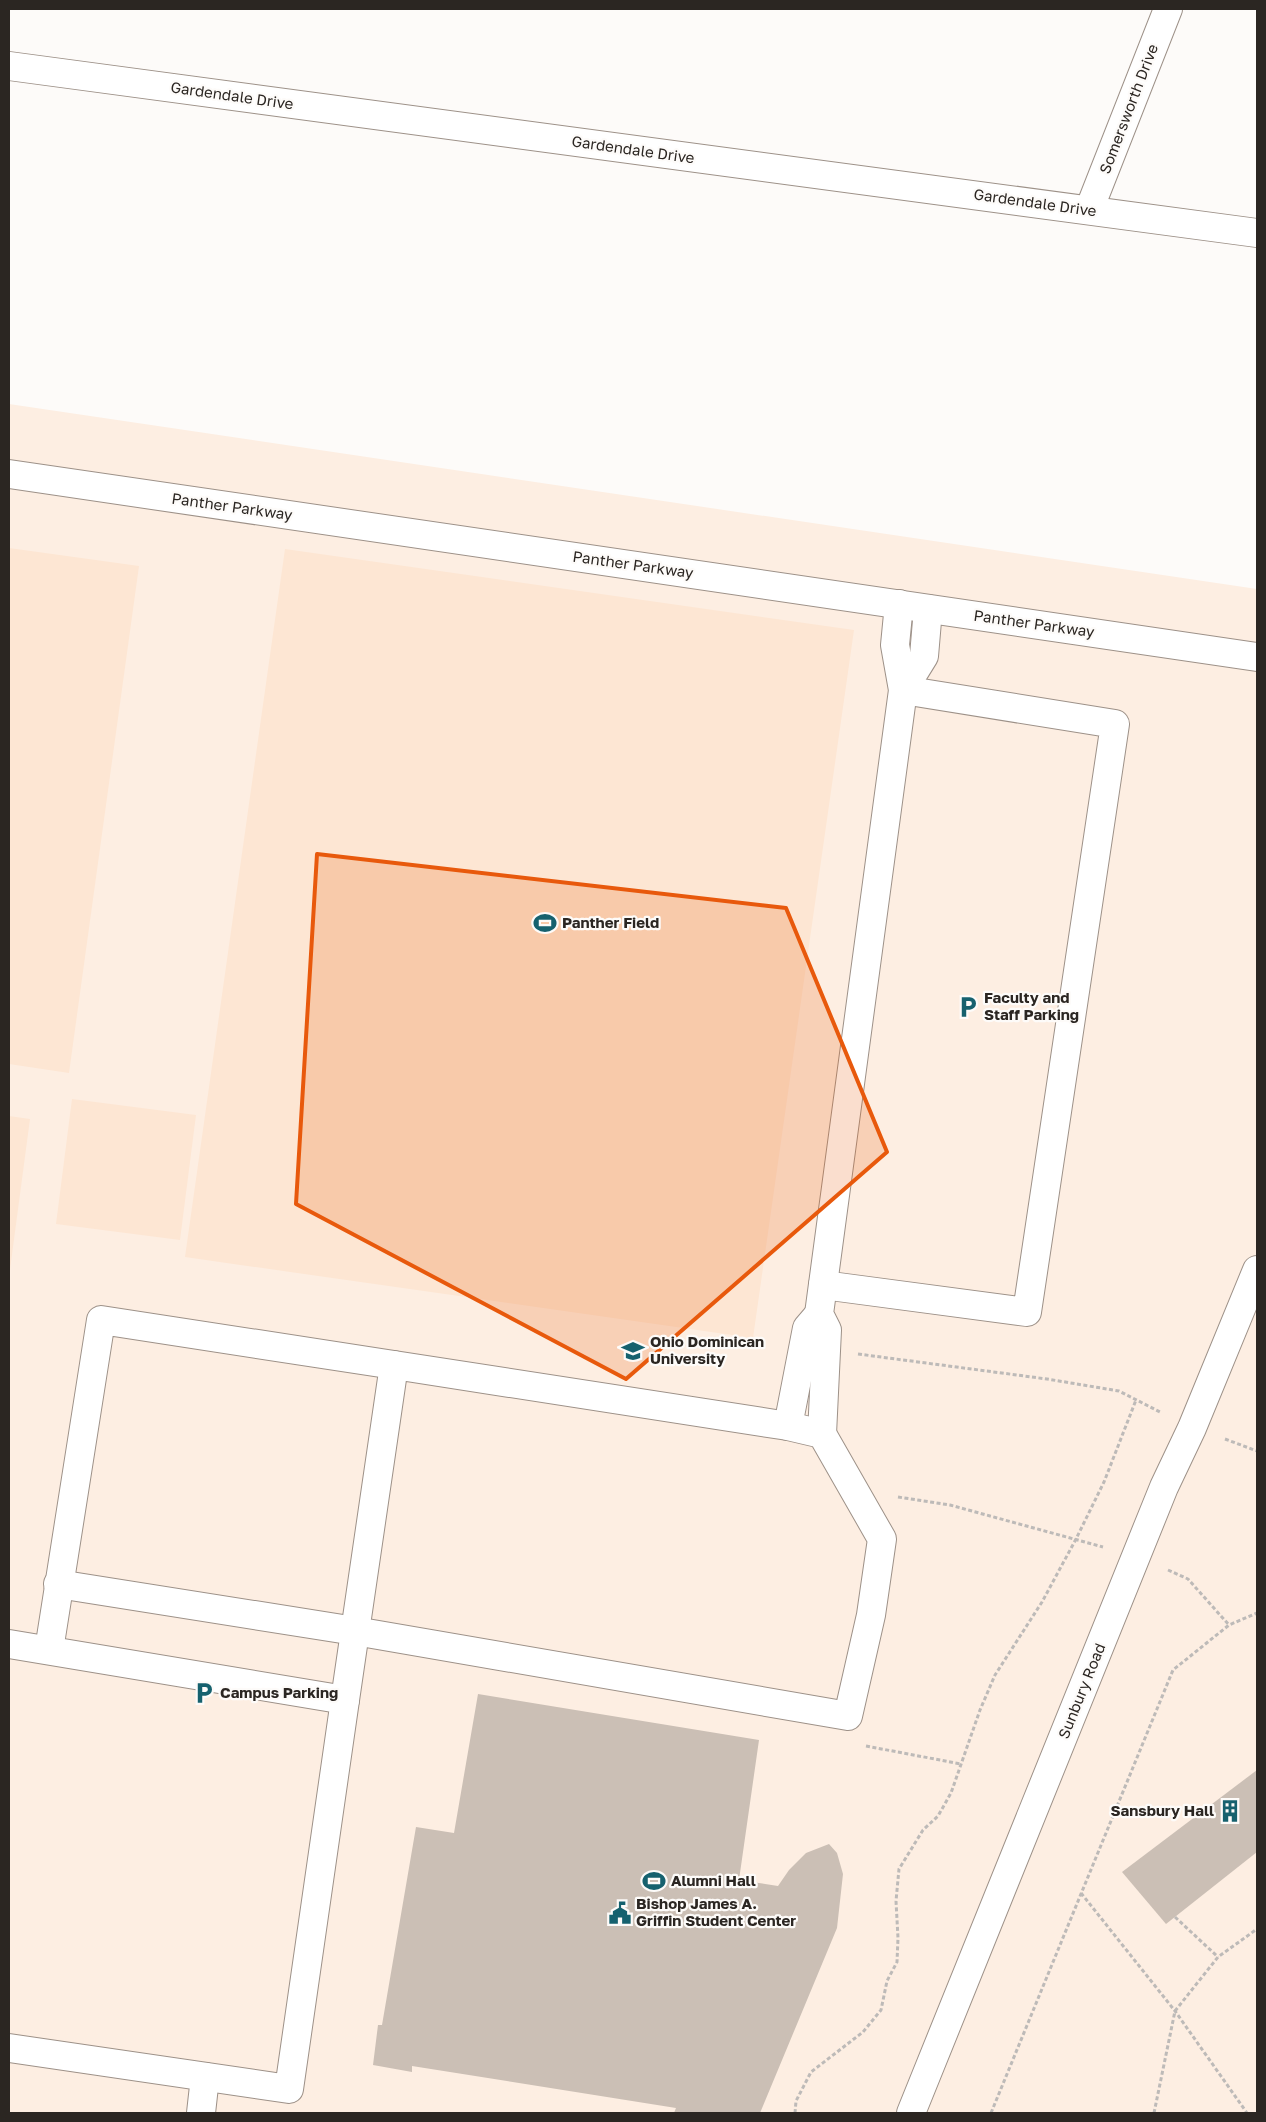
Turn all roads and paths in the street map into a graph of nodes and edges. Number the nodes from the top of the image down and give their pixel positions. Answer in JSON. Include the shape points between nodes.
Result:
{"nodes":[{"id":1,"x":1168,"y":9,"type":"edge"},
{"id":2,"x":9,"y":66,"type":"edge"},
{"id":3,"x":1089,"y":210,"type":"junction"},
{"id":4,"x":1257,"y":233,"type":"edge"},
{"id":5,"x":9,"y":474,"type":"edge"},
{"id":6,"x":899,"y":604,"type":"junction"},
{"id":7,"x":928,"y":609,"type":"junction"},
{"id":8,"x":1257,"y":657,"type":"edge"},
{"id":9,"x":903,"y":690,"type":"junction"},
{"id":10,"x":1257,"y":1270,"type":"edge"},
{"id":11,"x":823,"y":1285,"type":"junction"},
{"id":12,"x":819,"y":1314,"type":"junction"},
{"id":13,"x":853,"y":1353,"type":"dead end"},
{"id":14,"x":394,"y":1365,"type":"junction"},
{"id":15,"x":1136,"y":1400,"type":"junction"},
{"id":16,"x":788,"y":1426,"type":"junction"},
{"id":17,"x":1192,"y":1428,"type":"junction"},
{"id":18,"x":822,"y":1434,"type":"junction"},
{"id":19,"x":892,"y":1496,"type":"dead end"},
{"id":20,"x":1076,"y":1539,"type":"junction"},
{"id":21,"x":58,"y":1584,"type":"junction"},
{"id":22,"x":1257,"y":1613,"type":"edge"},
{"id":23,"x":355,"y":1631,"type":"junction"},
{"id":24,"x":9,"y":1644,"type":"edge"},
{"id":25,"x":49,"y":1650,"type":"junction"},
{"id":26,"x":344,"y":1700,"type":"junction"},
{"id":27,"x":865,"y":1746,"type":"dead end"},
{"id":28,"x":961,"y":1764,"type":"junction"},
{"id":29,"x":1081,"y":1893,"type":"junction"},
{"id":30,"x":1175,"y":1916,"type":"dead end"},
{"id":31,"x":1257,"y":1929,"type":"edge"},
{"id":32,"x":1218,"y":1957,"type":"junction"},
{"id":33,"x":1175,"y":2011,"type":"junction"},
{"id":34,"x":9,"y":2048,"type":"edge"},
{"id":35,"x":206,"y":2077,"type":"junction"},
{"id":36,"x":201,"y":2113,"type":"edge"},
{"id":37,"x":795,"y":2113,"type":"edge"},
{"id":38,"x":911,"y":2113,"type":"edge"},
{"id":39,"x":991,"y":2113,"type":"edge"},
{"id":40,"x":1154,"y":2113,"type":"edge"},
{"id":41,"x":1247,"y":2113,"type":"edge"}],
"edges":[{"from":1,"to":3,"type":"street","name":"Somersworth Drive"},
{"from":2,"to":3,"type":"street","name":"Gardendale Drive"},
{"from":3,"to":4,"type":"street","name":"Gardendale Drive"},
{"from":5,"to":6,"type":"street","name":"Panther Parkway"},
{"from":6,"to":7,"type":"street","name":"Panther Parkway"},
{"from":6,"to":9,"type":"street","via":[[895,645]]},
{"from":7,"to":8,"type":"street","name":"Panther Parkway"},
{"from":7,"to":9,"type":"street","via":[[924,656]]},
{"from":9,"to":11,"type":"street"},
{"from":9,"to":11,"type":"street","via":[[1115,724],[1027,1312]]},
{"from":10,"to":17,"type":"street","name":"Sunbury Road"},
{"from":11,"to":12,"type":"street"},
{"from":12,"to":16,"type":"street","via":[[807,1328]]},
{"from":12,"to":18,"type":"street","via":[[827,1330]]},
{"from":13,"to":15,"type":"path","via":[[1047,1378],[1119,1391]]},
{"from":14,"to":16,"type":"street"},
{"from":14,"to":21,"type":"street","via":[[101,1320]]},
{"from":14,"to":23,"type":"street"},
{"from":15,"to":17,"type":"path"},
{"from":15,"to":20,"type":"path","via":[[1104,1482]]},
{"from":16,"to":18,"type":"street"},
{"from":17,"to":38,"type":"street","name":"Sunbury Road","via":[[1164,1487]]},
{"from":18,"to":23,"type":"street","via":[[882,1539],[871,1615],[848,1716]]},
{"from":19,"to":20,"type":"path","via":[[950,1505]]},
{"from":20,"to":28,"type":"path","via":[[1042,1602],[995,1675]]},
{"from":21,"to":23,"type":"street"},
{"from":21,"to":25,"type":"street"},
{"from":22,"to":29,"type":"path","via":[[1229,1625],[1173,1670]]},
{"from":23,"to":26,"type":"street"},
{"from":24,"to":25,"type":"street"},
{"from":25,"to":26,"type":"street"},
{"from":26,"to":35,"type":"street","via":[[289,2089]]},
{"from":27,"to":28,"type":"path"},
{"from":28,"to":37,"type":"path","via":[[951,1793],[938,1816],[923,1830],[899,1869],[897,1962],[887,1981],[881,2010],[863,2032],[811,2072],[796,2101]]},
{"from":29,"to":33,"type":"path"},
{"from":29,"to":39,"type":"path"},
{"from":30,"to":32,"type":"path"},
{"from":31,"to":32,"type":"path"},
{"from":32,"to":33,"type":"path"},
{"from":33,"to":40,"type":"path"},
{"from":33,"to":41,"type":"path"},
{"from":34,"to":35,"type":"street"},
{"from":35,"to":36,"type":"street"}]}
